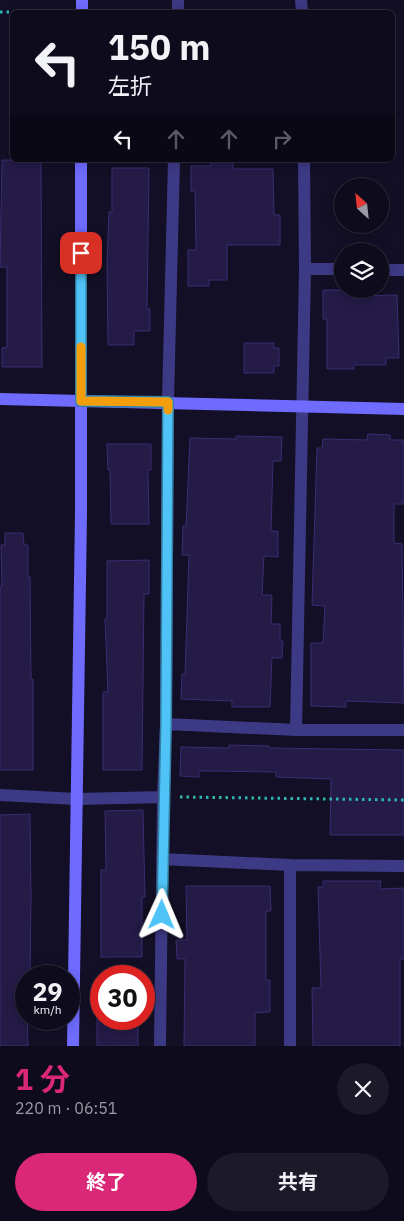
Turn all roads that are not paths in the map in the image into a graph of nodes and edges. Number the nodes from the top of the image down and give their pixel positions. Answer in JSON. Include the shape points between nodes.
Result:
{"nodes":[{"id":1,"x":82,"y":162,"type":"edge"},
{"id":2,"x":174,"y":162,"type":"edge"},
{"id":3,"x":304,"y":162,"type":"edge"},
{"id":4,"x":305,"y":269,"type":"junction"},
{"id":5,"x":334,"y":269,"type":"edge"},
{"id":6,"x":389,"y":270,"type":"edge"},
{"id":7,"x":404,"y":270,"type":"edge"},
{"id":8,"x":0,"y":399,"type":"edge"},
{"id":9,"x":81,"y":401,"type":"junction"},
{"id":10,"x":168,"y":402,"type":"junction"},
{"id":11,"x":301,"y":405,"type":"junction"},
{"id":12,"x":404,"y":409,"type":"edge"},
{"id":13,"x":166,"y":724,"type":"junction"},
{"id":14,"x":296,"y":730,"type":"junction"},
{"id":15,"x":404,"y":730,"type":"edge"},
{"id":16,"x":0,"y":795,"type":"edge"},
{"id":17,"x":163,"y":797,"type":"junction"},
{"id":18,"x":77,"y":799,"type":"junction"},
{"id":19,"x":162,"y":859,"type":"junction"},
{"id":20,"x":290,"y":865,"type":"junction"},
{"id":21,"x":404,"y":866,"type":"edge"},
{"id":22,"x":73,"y":1046,"type":"edge"},
{"id":23,"x":160,"y":1046,"type":"edge"},
{"id":24,"x":290,"y":1046,"type":"edge"}],
"edges":[{"from":1,"to":9,"type":"street"},
{"from":2,"to":10,"type":"street"},
{"from":3,"to":4,"type":"street"},
{"from":4,"to":5,"type":"street"},
{"from":4,"to":11,"type":"street"},
{"from":6,"to":7,"type":"street"},
{"from":8,"to":9,"type":"street"},
{"from":9,"to":10,"type":"street"},
{"from":9,"to":18,"type":"street"},
{"from":10,"to":11,"type":"street"},
{"from":10,"to":13,"type":"street"},
{"from":11,"to":12,"type":"street"},
{"from":11,"to":14,"type":"street"},
{"from":13,"to":14,"type":"street"},
{"from":13,"to":17,"type":"street"},
{"from":14,"to":15,"type":"street"},
{"from":16,"to":18,"type":"street"},
{"from":17,"to":18,"type":"street"},
{"from":17,"to":19,"type":"street"},
{"from":18,"to":22,"type":"street"},
{"from":19,"to":20,"type":"street"},
{"from":19,"to":23,"type":"street"},
{"from":20,"to":21,"type":"street"},
{"from":20,"to":24,"type":"street"}]}
